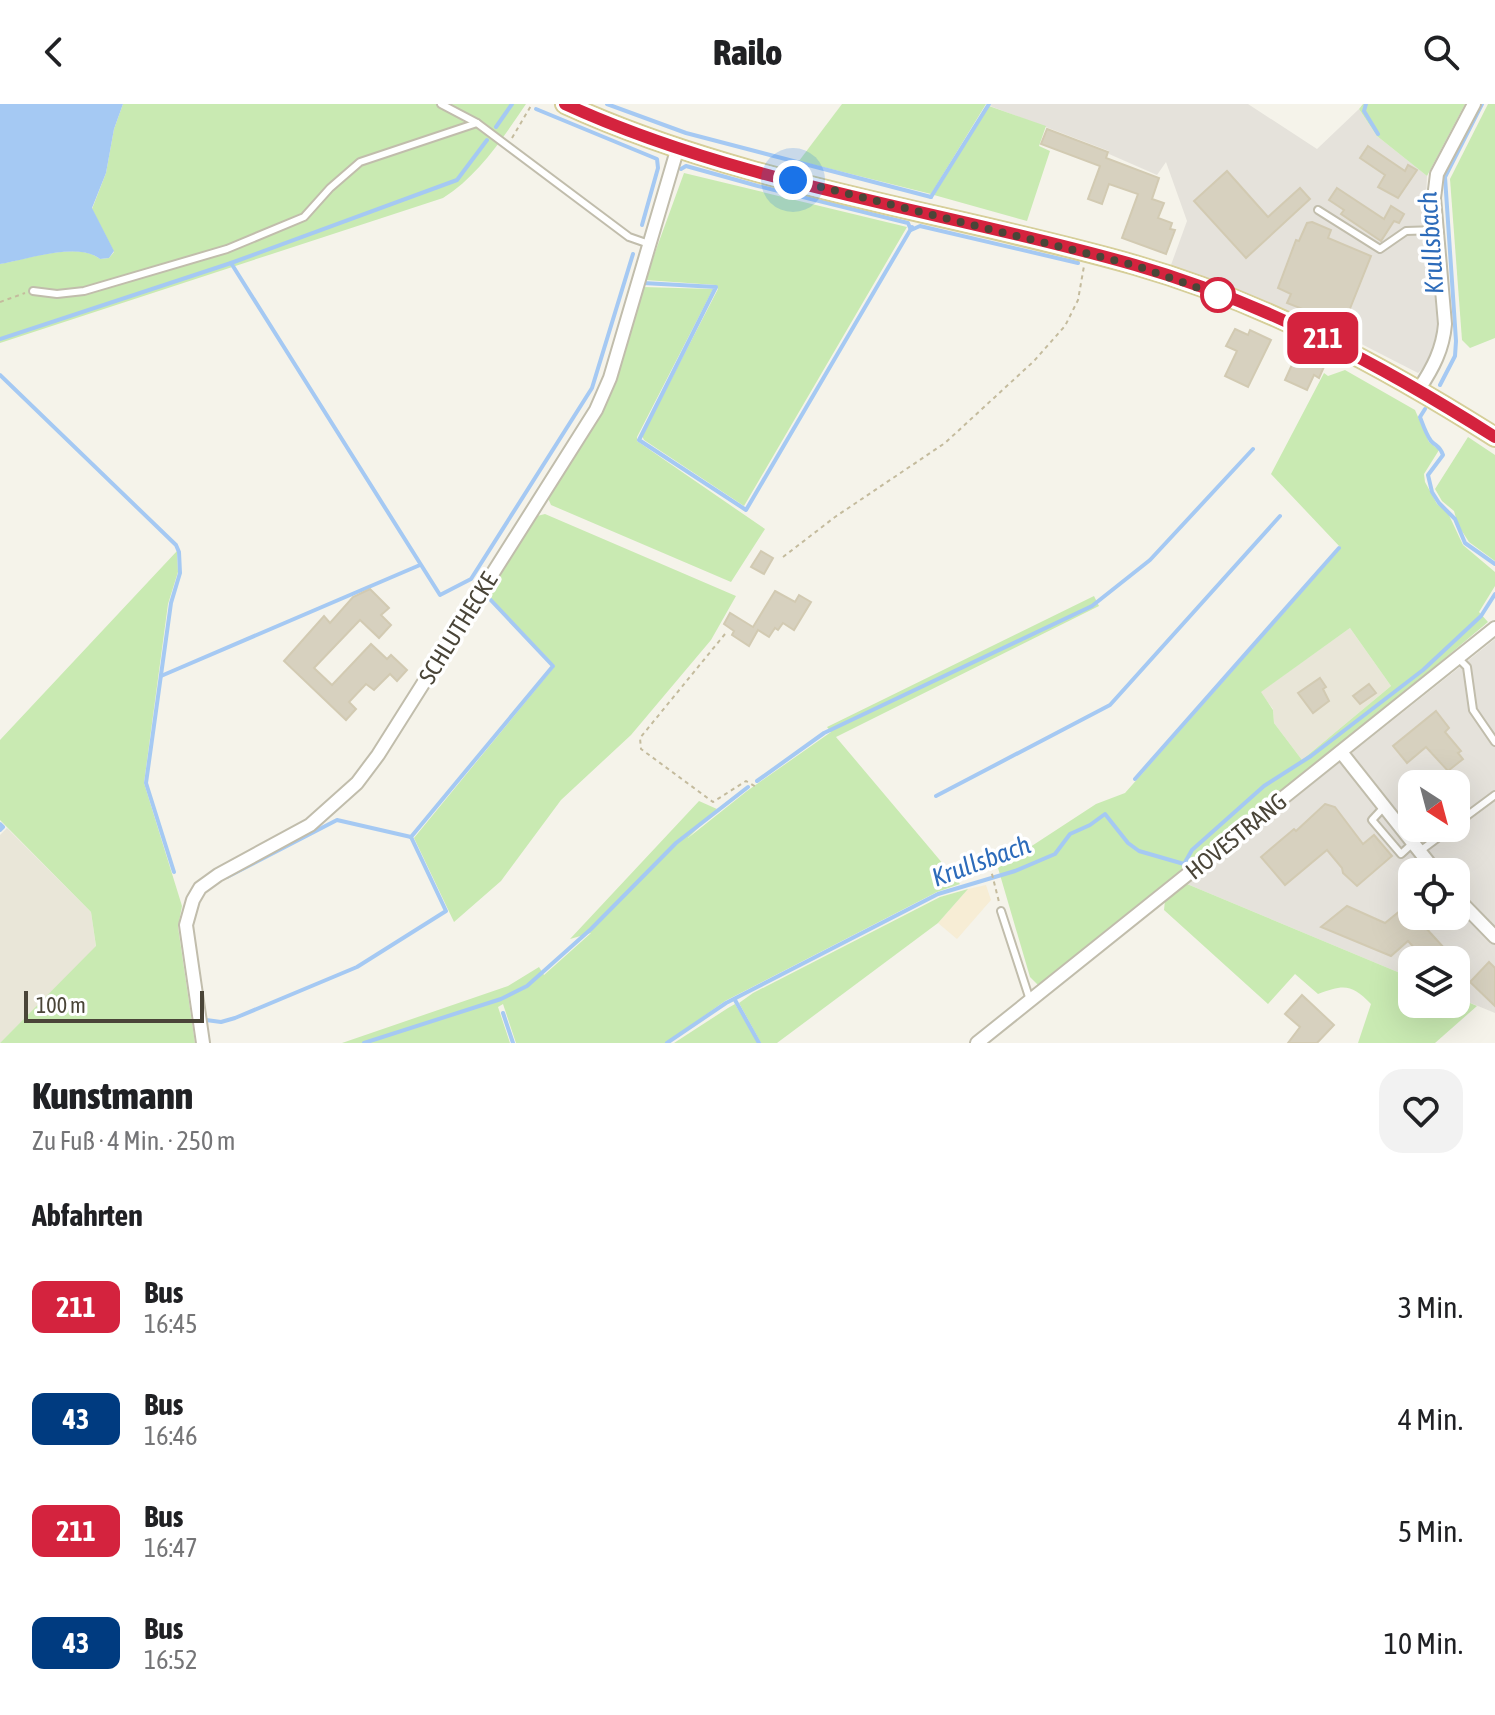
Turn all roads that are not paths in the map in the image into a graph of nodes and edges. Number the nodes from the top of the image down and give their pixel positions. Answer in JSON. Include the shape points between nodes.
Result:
{"nodes":[{"id":1,"x":441,"y":104,"type":"edge"},
{"id":2,"x":565,"y":104,"type":"edge"},
{"id":3,"x":1474,"y":104,"type":"edge"},
{"id":4,"x":477,"y":123,"type":"junction"},
{"id":5,"x":678,"y":147,"type":"junction"},
{"id":6,"x":1318,"y":210,"type":"dead end"},
{"id":7,"x":1437,"y":230,"type":"junction"},
{"id":8,"x":650,"y":244,"type":"junction"},
{"id":9,"x":33,"y":291,"type":"road end"},
{"id":10,"x":1419,"y":389,"type":"junction"},
{"id":11,"x":1495,"y":437,"type":"edge"},
{"id":12,"x":1495,"y":628,"type":"edge"},
{"id":13,"x":1458,"y":658,"type":"junction"},
{"id":14,"x":1495,"y":742,"type":"edge"},
{"id":15,"x":1341,"y":752,"type":"junction"},
{"id":16,"x":1495,"y":795,"type":"edge"},
{"id":17,"x":1470,"y":814,"type":"edge"},
{"id":18,"x":1433,"y":842,"type":"edge"},
{"id":19,"x":1420,"y":852,"type":"junction"},
{"id":20,"x":1419,"y":858,"type":"edge"},
{"id":21,"x":1425,"y":858,"type":"edge"},
{"id":22,"x":1001,"y":911,"type":"road end"},
{"id":23,"x":1470,"y":912,"type":"edge"},
{"id":24,"x":1495,"y":937,"type":"edge"},
{"id":25,"x":1030,"y":1000,"type":"junction"},
{"id":26,"x":203,"y":1043,"type":"edge"},
{"id":27,"x":977,"y":1043,"type":"edge"}],
"edges":[{"from":1,"to":4,"type":"lane"},
{"from":2,"to":5,"type":"main road"},
{"from":3,"to":7,"type":"street","via":[[1437,174]]},
{"from":4,"to":8,"type":"lane","via":[[619,230]]},
{"from":4,"to":9,"type":"lane","via":[[360,162],[304,217],[227,249],[84,291]]},
{"from":5,"to":8,"type":"street","name":"SCHLUTHECKE"},
{"from":5,"to":10,"type":"main road","via":[[1137,266],[1249,306]]},
{"from":6,"to":7,"type":"lane","via":[[1380,249],[1406,231]]},
{"from":7,"to":10,"type":"street","via":[[1443,343]]},
{"from":8,"to":26,"type":"street","name":"SCHLUTHECKE","via":[[596,410],[378,755],[357,783],[318,818],[218,875],[193,900],[186,925]]},
{"from":10,"to":11,"type":"main road"},
{"from":12,"to":13,"type":"street","name":"HOVESTRANG"},
{"from":13,"to":14,"type":"lane","via":[[1467,667],[1473,710]]},
{"from":13,"to":15,"type":"street","name":"HOVESTRANG"},
{"from":15,"to":19,"type":"street"},
{"from":15,"to":25,"type":"street","name":"HOVESTRANG"},
{"from":16,"to":17,"type":"lane"},
{"from":18,"to":19,"type":"lane"},
{"from":19,"to":20,"type":"lane"},
{"from":19,"to":21,"type":"street"},
{"from":22,"to":25,"type":"lane"},
{"from":23,"to":24,"type":"street"},
{"from":25,"to":27,"type":"street","name":"HOVESTRANG"}]}
